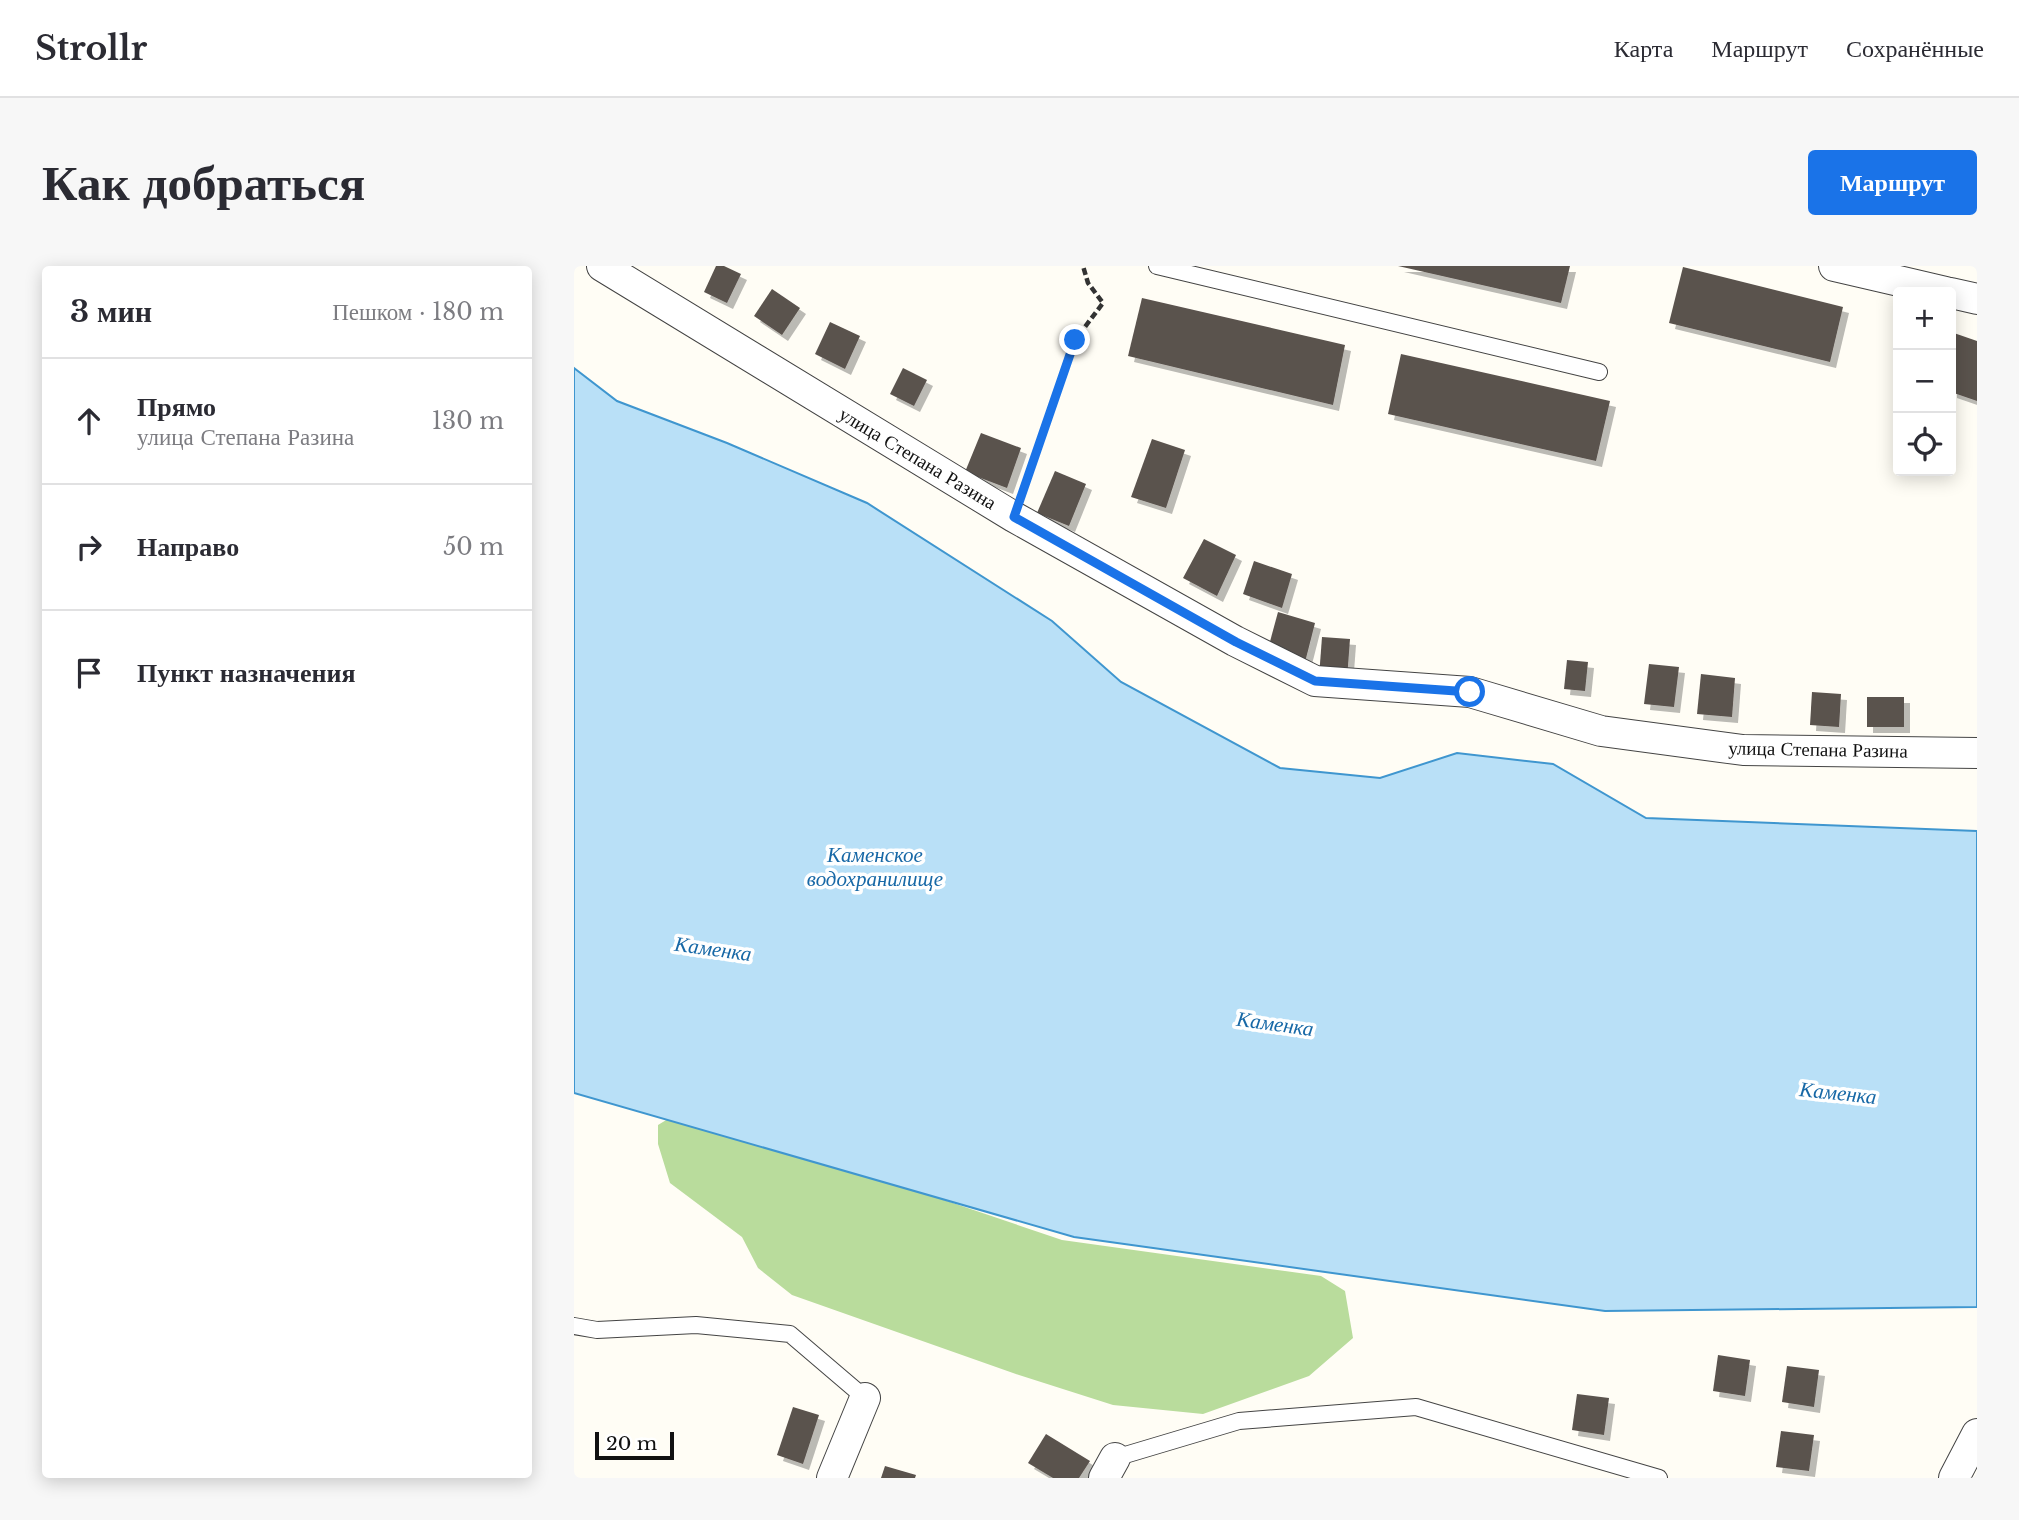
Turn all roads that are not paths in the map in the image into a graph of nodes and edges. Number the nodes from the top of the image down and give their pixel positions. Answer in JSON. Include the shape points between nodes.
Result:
{"nodes":[{"id":1,"x":602,"y":266,"type":"edge"},
{"id":2,"x":1157,"y":266,"type":"edge"},
{"id":3,"x":1834,"y":266,"type":"edge"},
{"id":4,"x":1923,"y":287,"type":"edge"},
{"id":5,"x":1956,"y":294,"type":"edge"},
{"id":6,"x":1977,"y":299,"type":"edge"},
{"id":7,"x":1600,"y":372,"type":"dead end"},
{"id":8,"x":1977,"y":752,"type":"edge"},
{"id":9,"x":574,"y":1326,"type":"edge"},
{"id":10,"x":865,"y":1398,"type":"joint"},
{"id":11,"x":1977,"y":1434,"type":"edge"},
{"id":12,"x":1110,"y":1468,"type":"edge"},
{"id":13,"x":832,"y":1478,"type":"edge"},
{"id":14,"x":1660,"y":1478,"type":"edge"},
{"id":15,"x":1954,"y":1478,"type":"edge"}],
"edges":[{"from":1,"to":8,"type":"street","name":"улица Степана Разина","via":[[1014,517],[1236,642],[1315,681],[1470,692],[1601,731],[1743,750]]},
{"from":2,"to":7,"type":"lane"},
{"from":3,"to":4,"type":"street"},
{"from":5,"to":6,"type":"street"},
{"from":9,"to":10,"type":"lane","via":[[597,1330],[696,1325],[790,1334]]},
{"from":10,"to":13,"type":"street"},
{"from":11,"to":15,"type":"street"},
{"from":12,"to":14,"type":"lane","via":[[1239,1421],[1416,1407]]}]}
